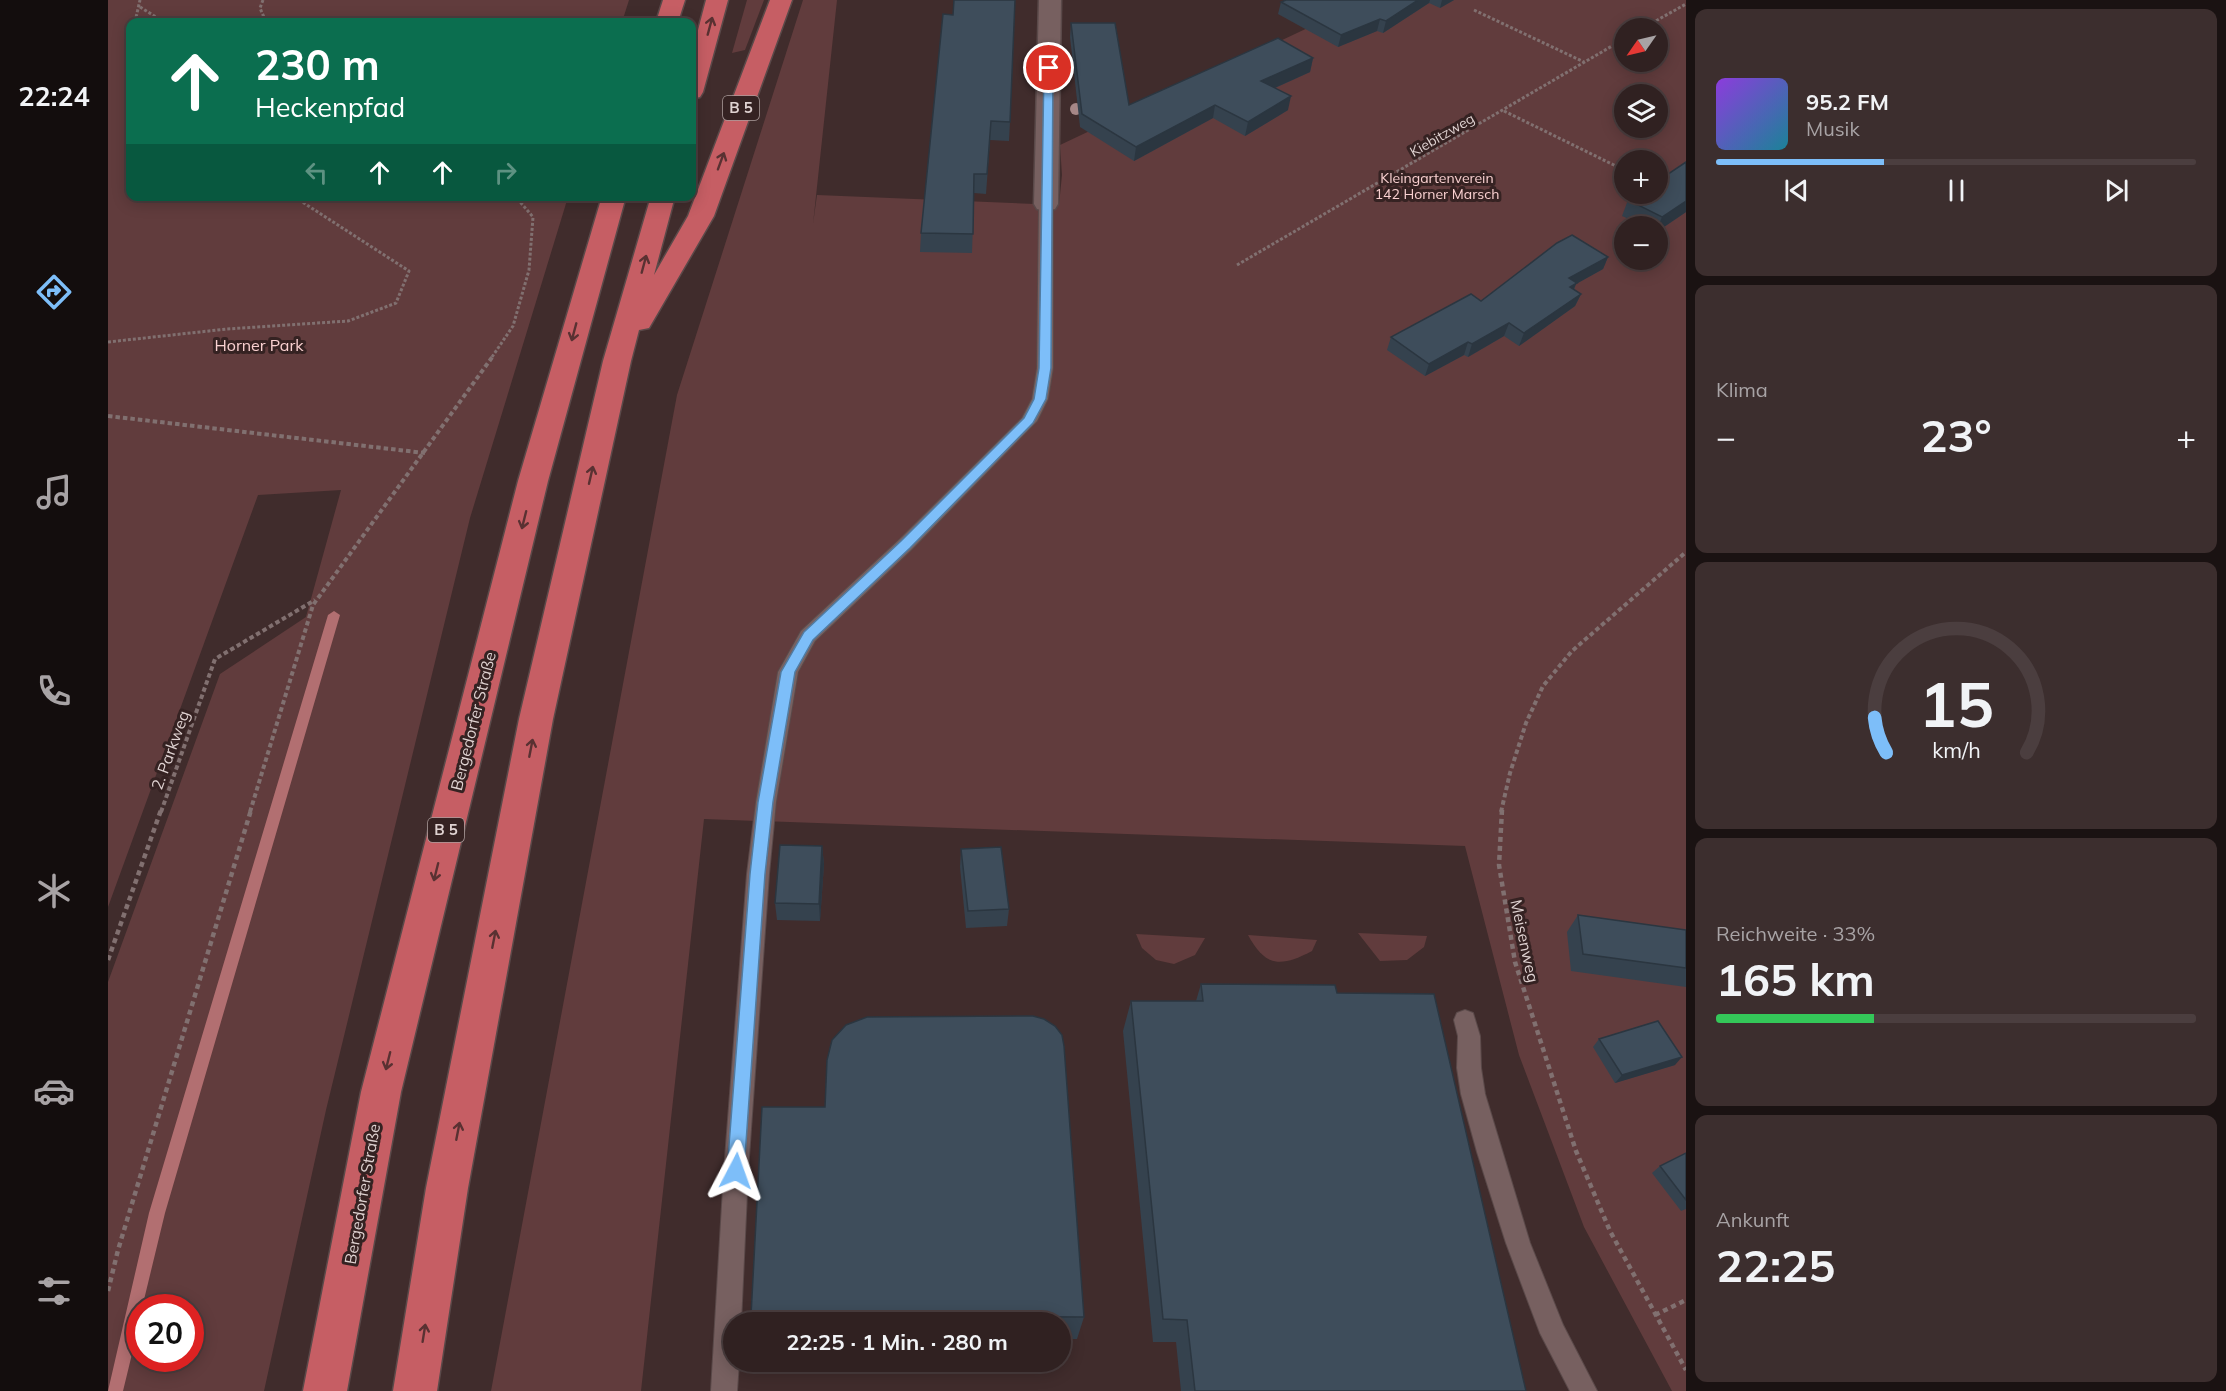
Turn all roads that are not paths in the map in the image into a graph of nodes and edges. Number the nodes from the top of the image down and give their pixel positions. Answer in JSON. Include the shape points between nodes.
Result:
{"nodes":[{"id":1,"x":674,"y":0,"type":"edge"},
{"id":2,"x":717,"y":0,"type":"edge"},
{"id":3,"x":781,"y":0,"type":"edge"},
{"id":4,"x":1050,"y":0,"type":"edge"},
{"id":5,"x":668,"y":18,"type":"edge"},
{"id":6,"x":696,"y":77,"type":"edge"},
{"id":7,"x":613,"y":201,"type":"edge"},
{"id":8,"x":662,"y":201,"type":"edge"},
{"id":9,"x":1046,"y":204,"type":"joint"},
{"id":10,"x":617,"y":361,"type":"junction"},
{"id":11,"x":1465,"y":1020,"type":"dead end"},
{"id":12,"x":326,"y":1391,"type":"edge"},
{"id":13,"x":415,"y":1391,"type":"edge"},
{"id":14,"x":724,"y":1391,"type":"edge"},
{"id":15,"x":1584,"y":1391,"type":"edge"}],
"edges":[{"from":1,"to":5,"type":"highway"},
{"from":6,"to":2,"type":"highway","one_way":true},
{"from":10,"to":3,"type":"highway","number":"B 5","one_way":true,"via":[[701,216]]},
{"from":4,"to":9,"type":"street"},
{"from":7,"to":12,"type":"highway","name":"Bergedorfer Straße","number":"B 5","one_way":true,"via":[[533,481],[381,1092]]},
{"from":10,"to":8,"type":"highway","number":"B 5","one_way":true},
{"from":9,"to":14,"type":"lane","via":[[1045,368],[1040,399],[1029,421],[808,636],[788,672],[758,874]]},
{"from":13,"to":10,"type":"highway","number":"B 5","one_way":true,"via":[[447,1188],[536,719]]},
{"from":11,"to":15,"type":"lane","via":[[1473,1094],[1503,1197],[1553,1333]]}]}
